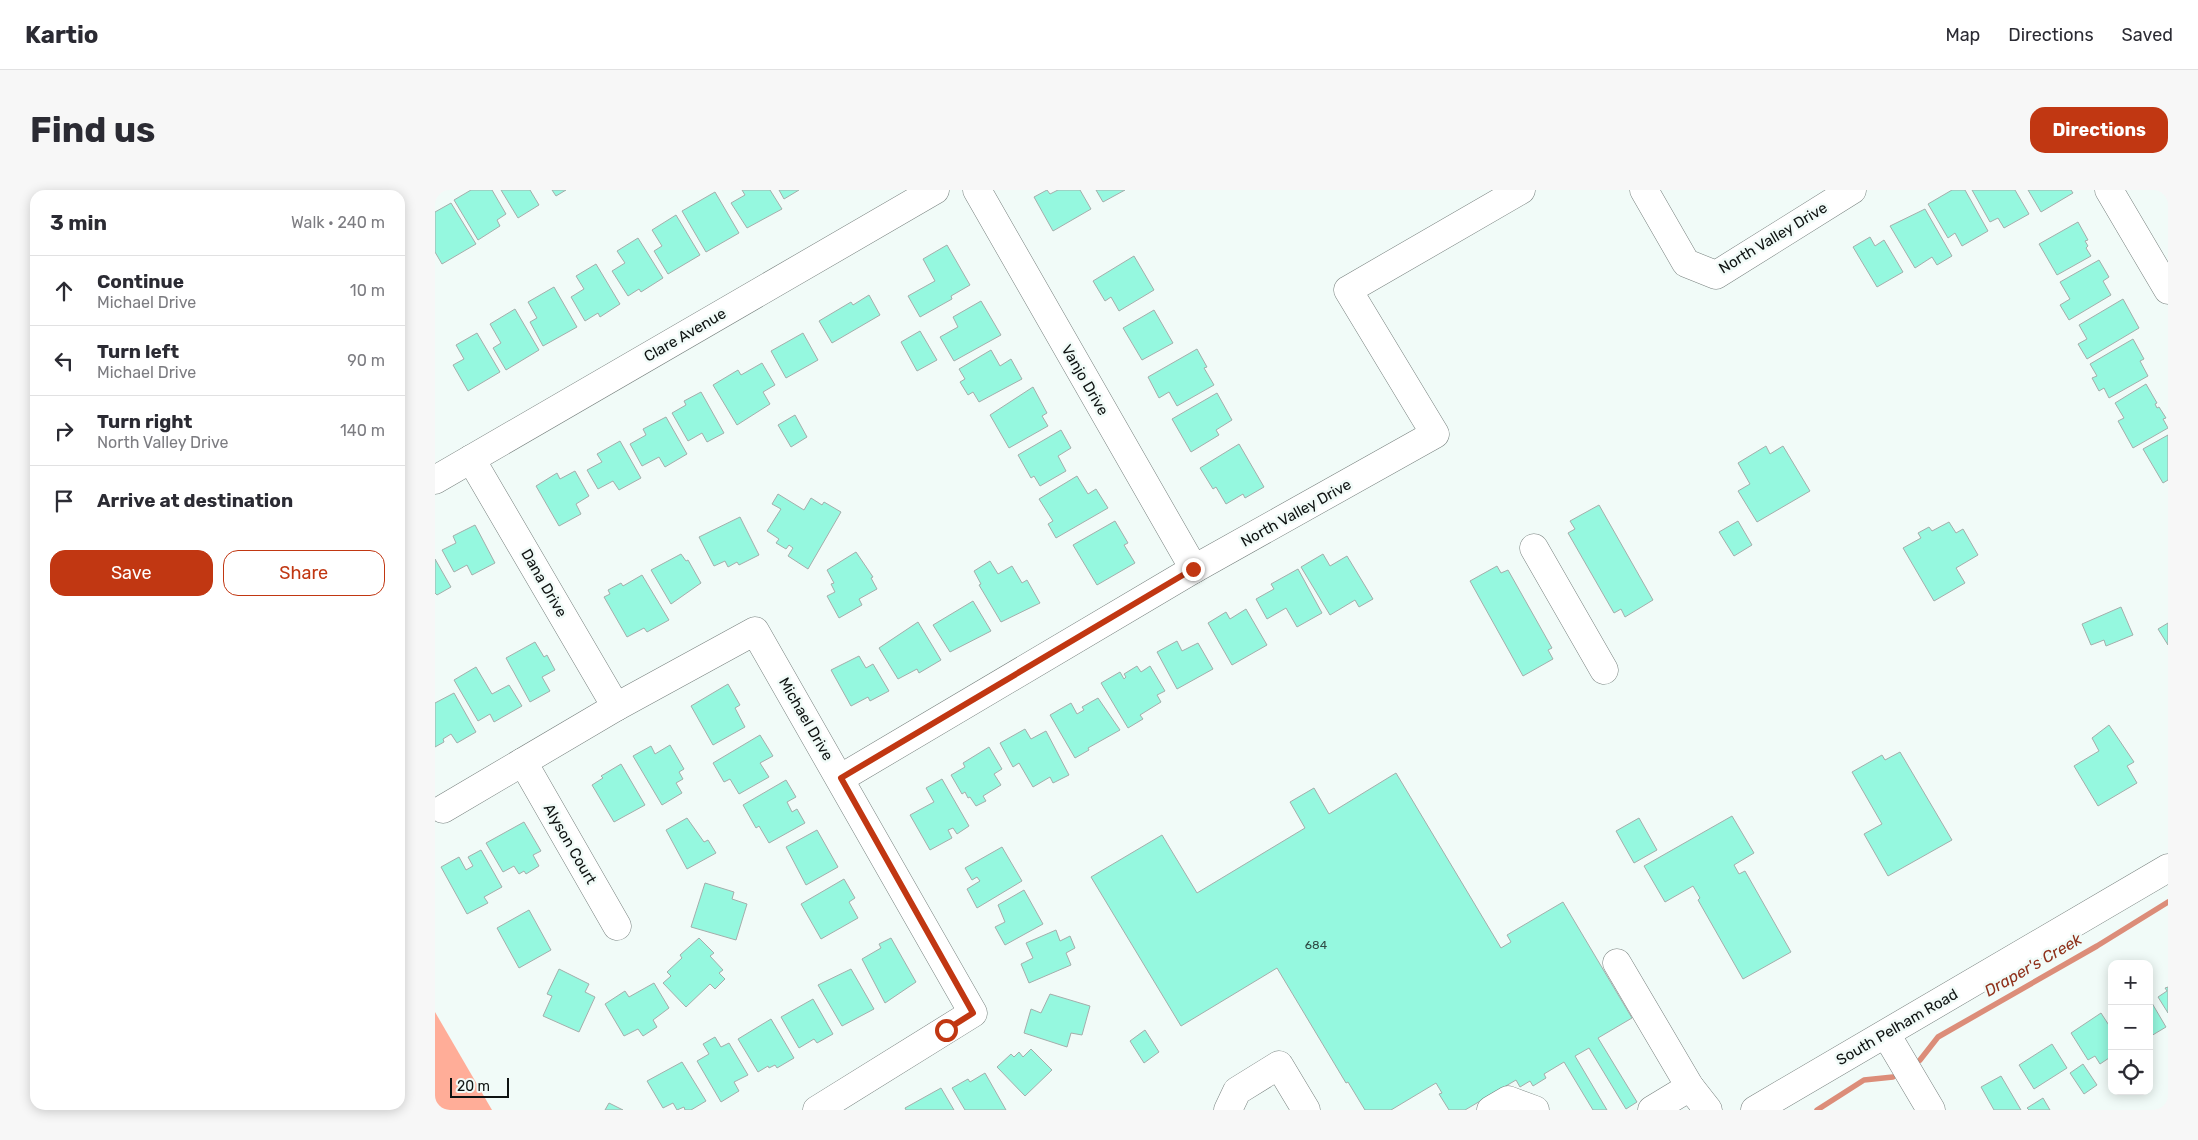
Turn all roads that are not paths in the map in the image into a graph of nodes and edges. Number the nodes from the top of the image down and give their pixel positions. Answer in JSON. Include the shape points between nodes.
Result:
{"nodes":[{"id":1,"x":935,"y":190,"type":"edge"},
{"id":2,"x":977,"y":190,"type":"edge"},
{"id":3,"x":1521,"y":190,"type":"edge"},
{"id":4,"x":1645,"y":190,"type":"edge"},
{"id":5,"x":1852,"y":190,"type":"edge"},
{"id":6,"x":2109,"y":190,"type":"edge"},
{"id":7,"x":2168,"y":290,"type":"edge"},
{"id":8,"x":471,"y":459,"type":"junction"},
{"id":9,"x":435,"y":480,"type":"edge"},
{"id":10,"x":1535,"y":548,"type":"dead end"},
{"id":11,"x":1193,"y":569,"type":"junction"},
{"id":12,"x":1604,"y":670,"type":"dead end"},
{"id":13,"x":617,"y":707,"type":"junction"},
{"id":14,"x":523,"y":762,"type":"junction"},
{"id":15,"x":841,"y":778,"type":"junction"},
{"id":16,"x":443,"y":809,"type":"dead end"},
{"id":17,"x":2168,"y":868,"type":"edge"},
{"id":18,"x":617,"y":926,"type":"dead end"},
{"id":19,"x":1617,"y":963,"type":"dead end"},
{"id":20,"x":1886,"y":1034,"type":"junction"},
{"id":21,"x":1690,"y":1088,"type":"junction"},
{"id":22,"x":817,"y":1110,"type":"edge"},
{"id":23,"x":1228,"y":1110,"type":"edge"},
{"id":24,"x":1306,"y":1110,"type":"edge"},
{"id":25,"x":1491,"y":1110,"type":"edge"},
{"id":26,"x":1535,"y":1110,"type":"edge"},
{"id":27,"x":1652,"y":1110,"type":"edge"},
{"id":28,"x":1708,"y":1110,"type":"edge"},
{"id":29,"x":1755,"y":1110,"type":"edge"},
{"id":30,"x":1931,"y":1110,"type":"edge"}],
"edges":[{"from":1,"to":8,"type":"street","name":"Clare Avenue"},
{"from":2,"to":11,"type":"street","name":"Vanjo Drive"},
{"from":3,"to":11,"type":"street","name":"North Valley Drive","via":[[1348,290],[1435,434]]},
{"from":4,"to":5,"type":"street","name":"North Valley Drive","via":[[1686,263],[1716,275]]},
{"from":6,"to":7,"type":"street"},
{"from":8,"to":9,"type":"street","name":"Clare Avenue"},
{"from":8,"to":13,"type":"street","name":"Dana Drive"},
{"from":10,"to":12,"type":"street"},
{"from":11,"to":15,"type":"street","name":"North Valley Drive"},
{"from":13,"to":14,"type":"street","name":"Michael Drive"},
{"from":13,"to":15,"type":"street","name":"Michael Drive","via":[[755,630]]},
{"from":14,"to":16,"type":"street","name":"Michael Drive"},
{"from":14,"to":18,"type":"street","name":"Alyson Court"},
{"from":15,"to":22,"type":"street","name":"Michael Drive","via":[[973,1013]]},
{"from":17,"to":20,"type":"street","name":"South Pelham Road"},
{"from":19,"to":21,"type":"street"},
{"from":20,"to":29,"type":"street","name":"South Pelham Road"},
{"from":20,"to":30,"type":"street"},
{"from":21,"to":27,"type":"street"},
{"from":21,"to":28,"type":"street"},
{"from":23,"to":24,"type":"street","via":[[1237,1090],[1279,1065]]},
{"from":25,"to":26,"type":"street","via":[[1508,1100]]}]}
